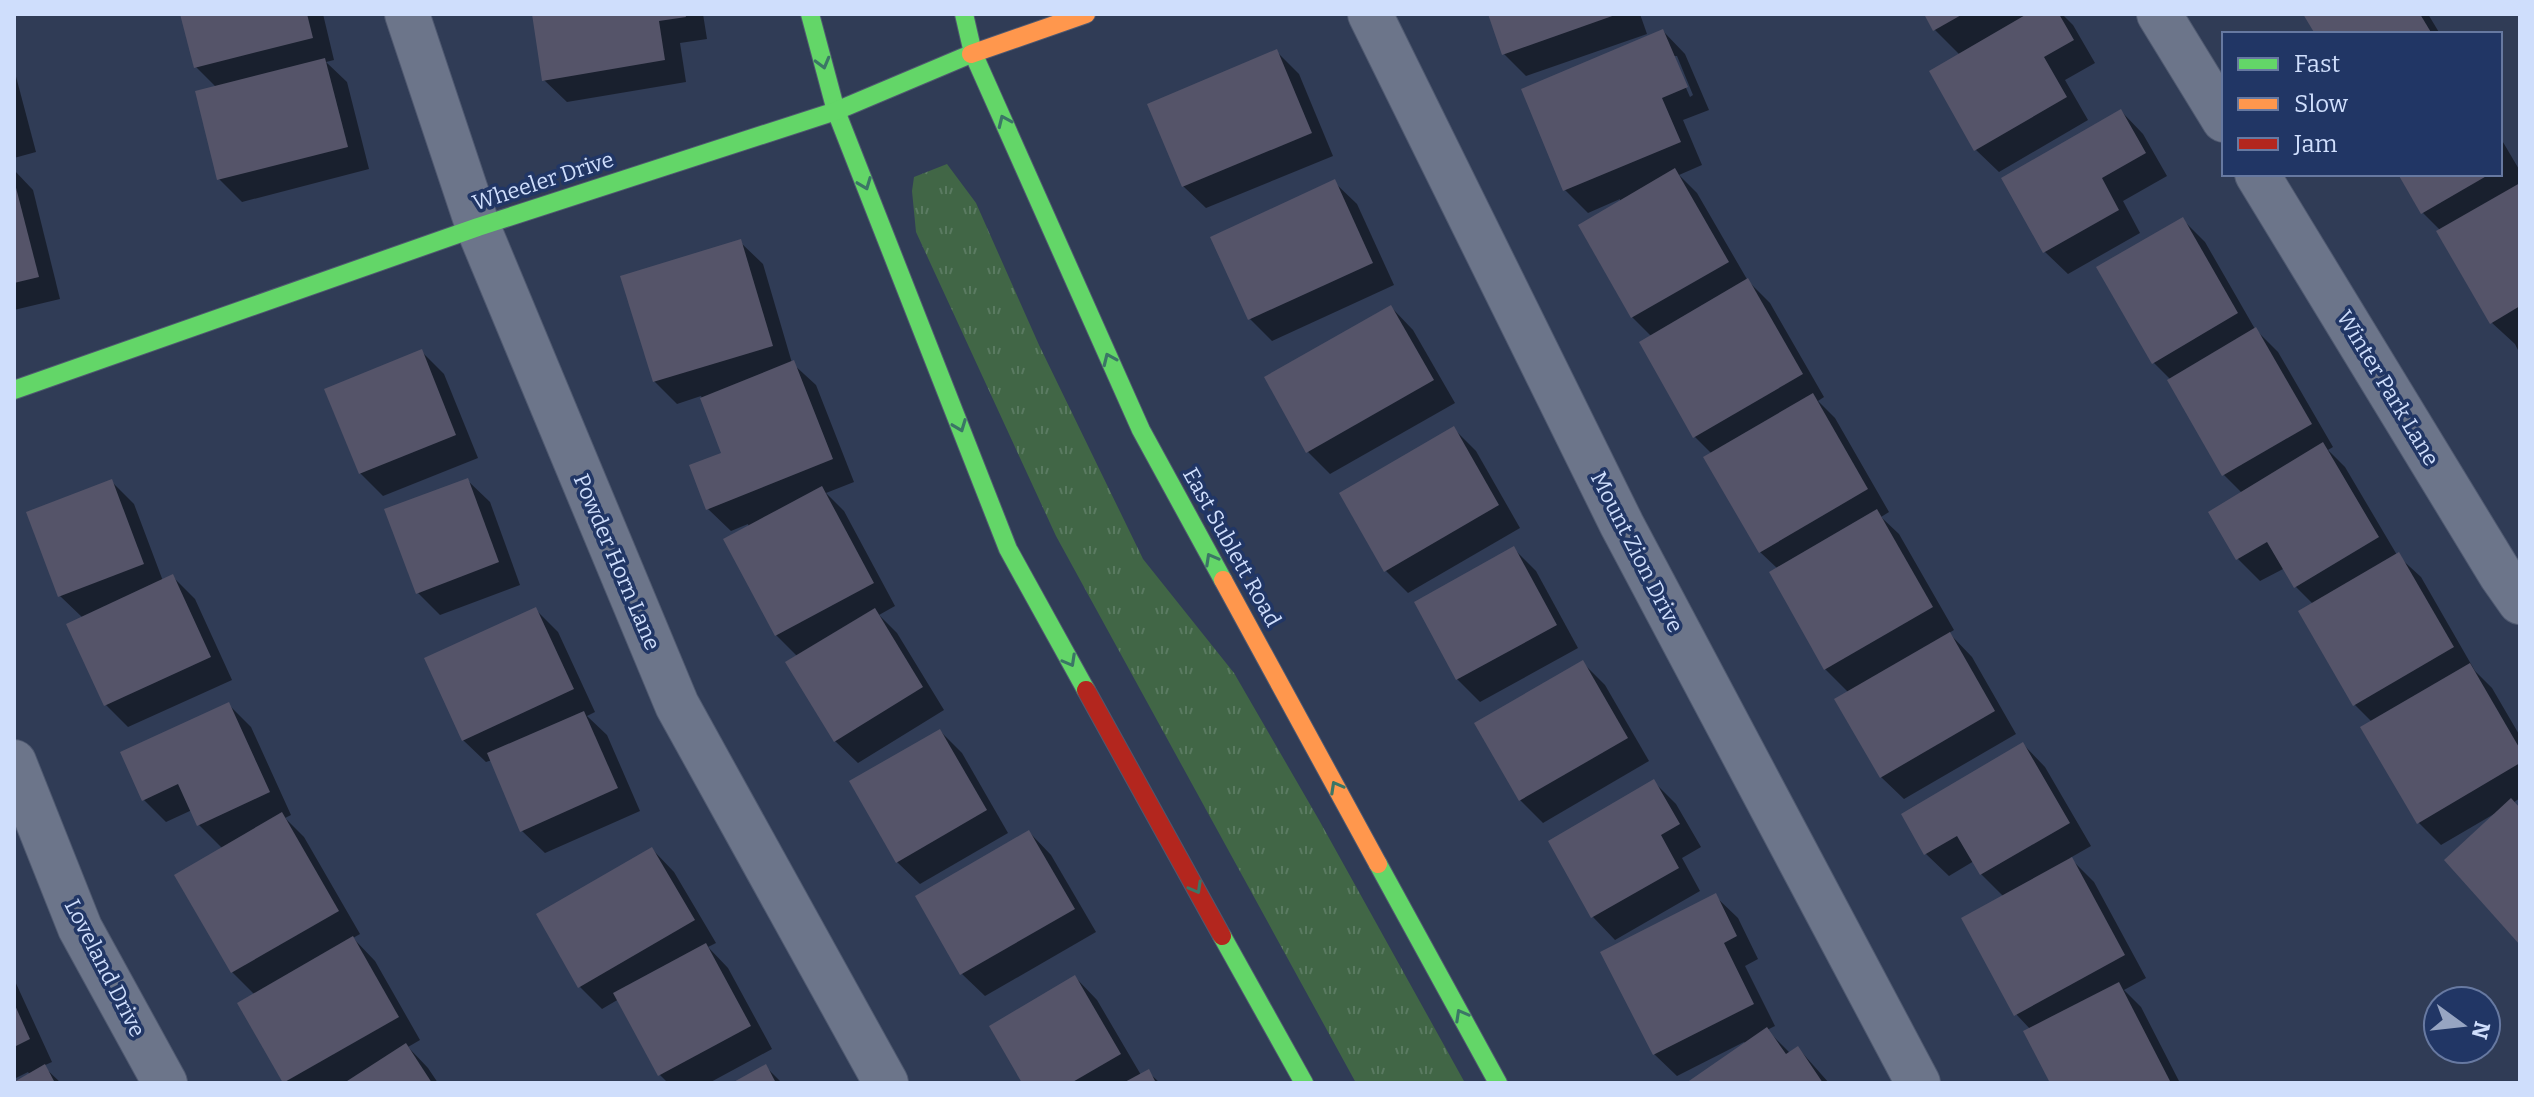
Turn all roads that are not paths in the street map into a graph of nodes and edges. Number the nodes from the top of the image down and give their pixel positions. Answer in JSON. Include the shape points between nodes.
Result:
{"nodes":[{"id":1,"x":407,"y":14,"type":"edge"},
{"id":2,"x":810,"y":14,"type":"edge"},
{"id":3,"x":964,"y":14,"type":"edge"},
{"id":4,"x":1086,"y":14,"type":"edge"},
{"id":5,"x":1370,"y":14,"type":"edge"},
{"id":6,"x":2159,"y":14,"type":"edge"},
{"id":7,"x":973,"y":53,"type":"junction"},
{"id":8,"x":836,"y":111,"type":"junction"},
{"id":9,"x":2222,"y":117,"type":"edge"},
{"id":10,"x":2258,"y":176,"type":"edge"},
{"id":11,"x":478,"y":227,"type":"junction"},
{"id":12,"x":14,"y":390,"type":"edge"},
{"id":13,"x":2520,"y":602,"type":"edge"},
{"id":14,"x":14,"y":762,"type":"edge"},
{"id":15,"x":165,"y":1083,"type":"edge"},
{"id":16,"x":886,"y":1083,"type":"edge"},
{"id":17,"x":1304,"y":1083,"type":"edge"},
{"id":18,"x":1498,"y":1083,"type":"edge"},
{"id":19,"x":1918,"y":1083,"type":"edge"}],
"edges":[{"from":1,"to":11,"type":"street","name":"Powder Horn Lane"},
{"from":2,"to":8,"type":"main road","one_way":true},
{"from":3,"to":7,"type":"main road","name":"East Sublett Road"},
{"from":4,"to":7,"type":"main road","name":"Wheeler Drive"},
{"from":5,"to":19,"type":"street","name":"Mount Zion Drive","via":[[1622,525]]},
{"from":6,"to":9,"type":"street"},
{"from":7,"to":8,"type":"main road","name":"Wheeler Drive"},
{"from":18,"to":7,"type":"main road","name":"East Sublett Road","one_way":true,"via":[[1141,430]]},
{"from":8,"to":11,"type":"main road","name":"Wheeler Drive"},
{"from":8,"to":17,"type":"main road","one_way":true,"via":[[1008,549]]},
{"from":10,"to":13,"type":"street","name":"Winter Park Lane"},
{"from":11,"to":12,"type":"main road","name":"Wheeler Drive"},
{"from":11,"to":16,"type":"street","name":"Powder Horn Lane","via":[[677,705]]},
{"from":14,"to":15,"type":"street","name":"Loveland Drive","via":[[80,928]]}]}
